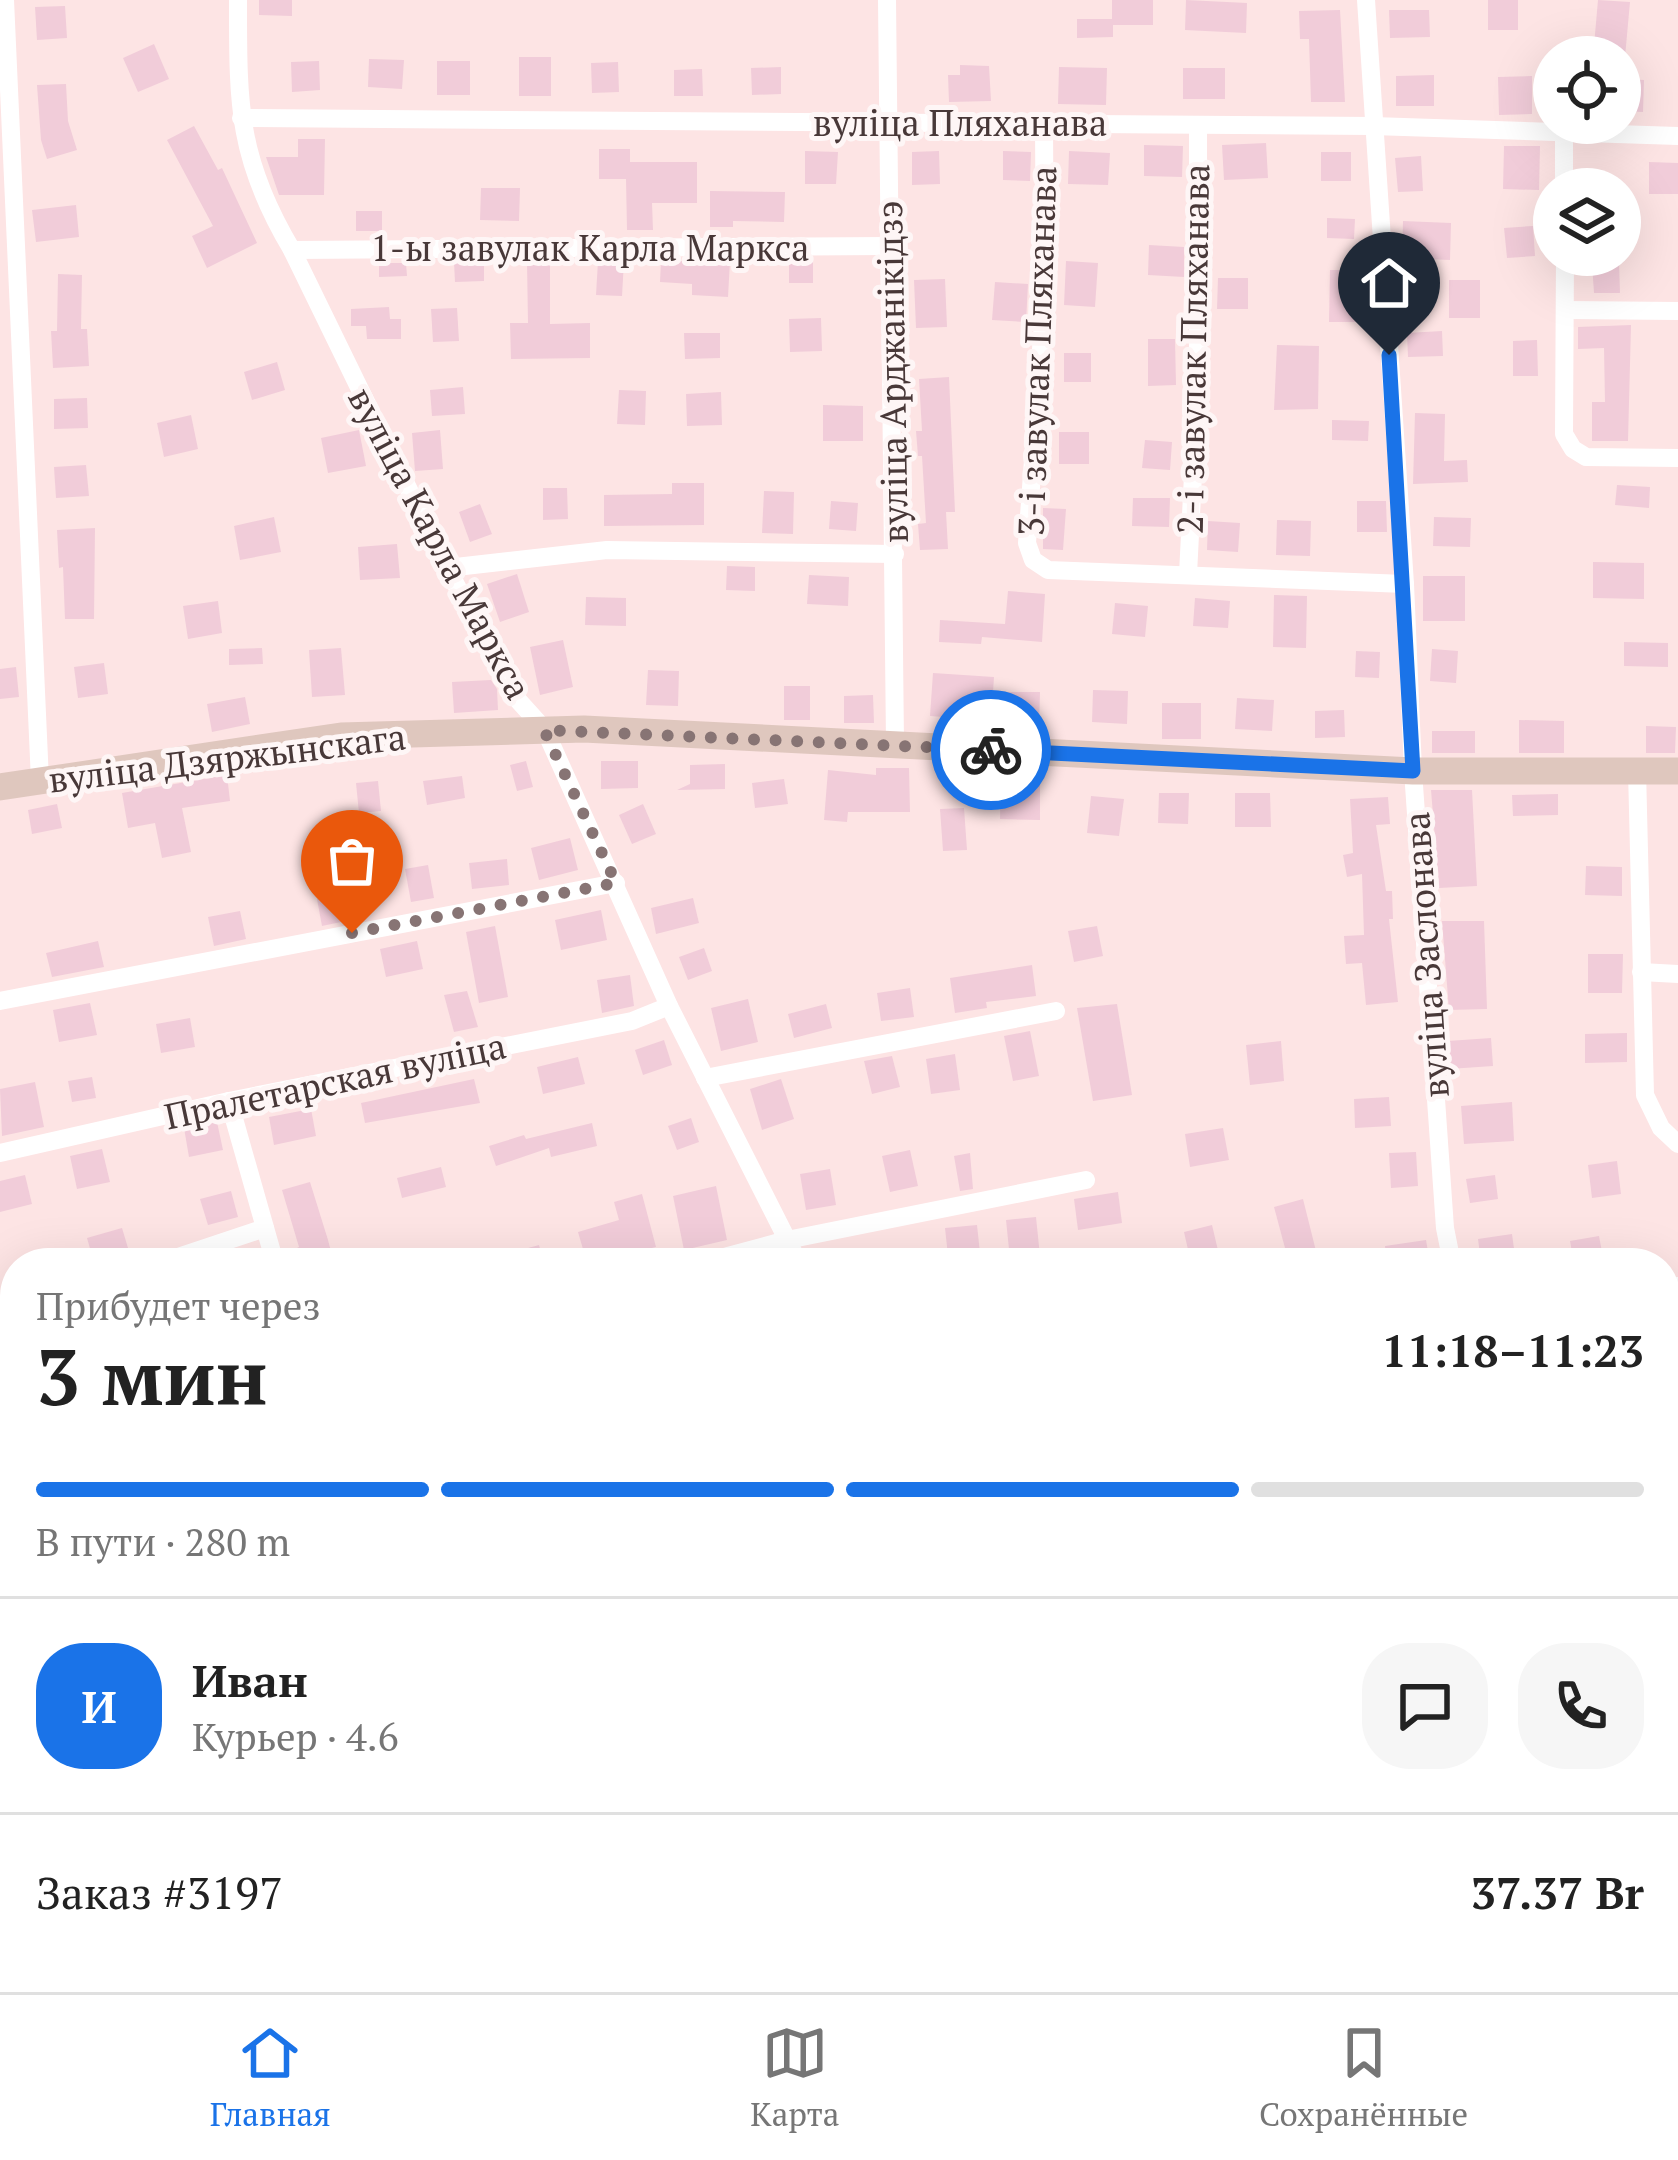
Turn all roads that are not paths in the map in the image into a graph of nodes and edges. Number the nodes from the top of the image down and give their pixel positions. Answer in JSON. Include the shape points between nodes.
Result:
{"nodes":[{"id":1,"x":5,"y":0,"type":"edge"},
{"id":2,"x":238,"y":0,"type":"edge"},
{"id":3,"x":887,"y":0,"type":"edge"},
{"id":4,"x":1366,"y":0,"type":"edge"},
{"id":5,"x":241,"y":118,"type":"junction"},
{"id":6,"x":887,"y":123,"type":"junction"},
{"id":7,"x":1044,"y":124,"type":"junction"},
{"id":8,"x":1198,"y":124,"type":"junction"},
{"id":9,"x":1373,"y":126,"type":"junction"},
{"id":10,"x":1533,"y":132,"type":"edge"},
{"id":11,"x":1641,"y":135,"type":"edge"},
{"id":12,"x":1678,"y":136,"type":"edge"},
{"id":13,"x":7,"y":214,"type":"edge"},
{"id":14,"x":890,"y":246,"type":"junction"},
{"id":15,"x":292,"y":250,"type":"junction"},
{"id":16,"x":1564,"y":276,"type":"edge"},
{"id":17,"x":1565,"y":310,"type":"junction"},
{"id":18,"x":1678,"y":311,"type":"edge"},
{"id":19,"x":1678,"y":458,"type":"edge"},
{"id":20,"x":895,"y":554,"type":"junction"},
{"id":21,"x":447,"y":568,"type":"junction"},
{"id":22,"x":1188,"y":574,"type":"junction"},
{"id":23,"x":1405,"y":584,"type":"junction"},
{"id":24,"x":544,"y":730,"type":"junction"},
{"id":25,"x":895,"y":743,"type":"junction"},
{"id":26,"x":1637,"y":770,"type":"junction"},
{"id":27,"x":1413,"y":771,"type":"junction"},
{"id":28,"x":1678,"y":771,"type":"edge"},
{"id":29,"x":40,"y":781,"type":"junction"},
{"id":30,"x":0,"y":788,"type":"edge"},
{"id":31,"x":616,"y":883,"type":"junction"},
{"id":32,"x":1641,"y":973,"type":"junction"},
{"id":33,"x":1678,"y":974,"type":"edge"},
{"id":34,"x":0,"y":1001,"type":"edge"},
{"id":35,"x":669,"y":1006,"type":"junction"},
{"id":36,"x":1056,"y":1011,"type":"dead end"},
{"id":37,"x":705,"y":1078,"type":"junction"},
{"id":38,"x":229,"y":1101,"type":"junction"},
{"id":39,"x":1678,"y":1144,"type":"edge"},
{"id":40,"x":0,"y":1153,"type":"edge"},
{"id":41,"x":1087,"y":1180,"type":"dead end"},
{"id":42,"x":265,"y":1228,"type":"junction"},
{"id":43,"x":788,"y":1240,"type":"junction"},
{"id":44,"x":205,"y":1248,"type":"edge"},
{"id":45,"x":271,"y":1248,"type":"edge"},
{"id":46,"x":758,"y":1248,"type":"edge"},
{"id":47,"x":792,"y":1248,"type":"edge"},
{"id":48,"x":1449,"y":1248,"type":"edge"}],
"edges":[{"from":1,"to":13,"type":"street"},
{"from":2,"to":5,"type":"street","name":"вуліца Карла Маркса"},
{"from":3,"to":6,"type":"street","name":"вуліца Арджанікідзэ"},
{"from":4,"to":9,"type":"street","name":"вуліца Заслонава"},
{"from":5,"to":6,"type":"street","name":"вуліца Пляханава"},
{"from":5,"to":15,"type":"street","name":"вуліца Карла Маркса","via":[[267,209]]},
{"from":6,"to":7,"type":"street","name":"вуліца Пляханава"},
{"from":6,"to":14,"type":"street","name":"вуліца Арджанікідзэ"},
{"from":7,"to":8,"type":"street","name":"вуліца Пляханава"},
{"from":7,"to":22,"type":"street","name":"3-і завулак Пляханава","via":[[1045,294],[1027,544],[1048,570]]},
{"from":8,"to":9,"type":"street","name":"вуліца Пляханава"},
{"from":8,"to":22,"type":"street","name":"2-і завулак Пляханава"},
{"from":9,"to":10,"type":"street","name":"вуліца Пляханава"},
{"from":9,"to":23,"type":"street","name":"вуліца Заслонава"},
{"from":11,"to":12,"type":"street","name":"вуліца Пляханава"},
{"from":13,"to":29,"type":"street"},
{"from":14,"to":15,"type":"street","name":"1-ы завулак Карла Маркса"},
{"from":14,"to":20,"type":"street","name":"вуліца Арджанікідзэ"},
{"from":15,"to":21,"type":"street","name":"вуліца Карла Маркса"},
{"from":16,"to":17,"type":"street"},
{"from":17,"to":18,"type":"street"},
{"from":17,"to":19,"type":"street","via":[[1564,434],[1573,449],[1586,457]]},
{"from":20,"to":21,"type":"street","via":[[607,550]]},
{"from":20,"to":25,"type":"street","name":"вуліца Арджанікідзэ"},
{"from":21,"to":24,"type":"street","name":"вуліца Карла Маркса","via":[[517,699]]},
{"from":22,"to":23,"type":"street"},
{"from":23,"to":27,"type":"street","name":"вуліца Заслонава"},
{"from":24,"to":25,"type":"street","name":"вуліца Дзяржынскага"},
{"from":24,"to":29,"type":"street","name":"вуліца Дзяржынскага","via":[[341,736]]},
{"from":24,"to":31,"type":"street","name":"вуліца Карла Маркса"},
{"from":25,"to":27,"type":"street","name":"вуліца Дзяржынскага"},
{"from":26,"to":27,"type":"street","name":"вуліца Дзяржынскага"},
{"from":26,"to":28,"type":"street","name":"вуліца Дзяржынскага"},
{"from":26,"to":32,"type":"street"},
{"from":27,"to":48,"type":"street","name":"вуліца Заслонава"},
{"from":29,"to":30,"type":"street","name":"вуліца Дзяржынскага"},
{"from":31,"to":34,"type":"street"},
{"from":31,"to":35,"type":"street","name":"вуліца Карла Маркса"},
{"from":32,"to":33,"type":"street"},
{"from":32,"to":39,"type":"street","via":[[1646,1095]]},
{"from":35,"to":37,"type":"street","name":"вуліца Карла Маркса"},
{"from":35,"to":38,"type":"street","name":"Пралетарская вуліца","via":[[632,1021]]},
{"from":36,"to":37,"type":"street"},
{"from":37,"to":43,"type":"street","name":"вуліца Карла Маркса"},
{"from":38,"to":40,"type":"street","name":"Пралетарская вуліца"},
{"from":38,"to":42,"type":"street"},
{"from":41,"to":43,"type":"street"},
{"from":42,"to":44,"type":"street"},
{"from":42,"to":45,"type":"street"},
{"from":43,"to":46,"type":"street"},
{"from":43,"to":47,"type":"street","name":"вуліца Карла Маркса"}]}
